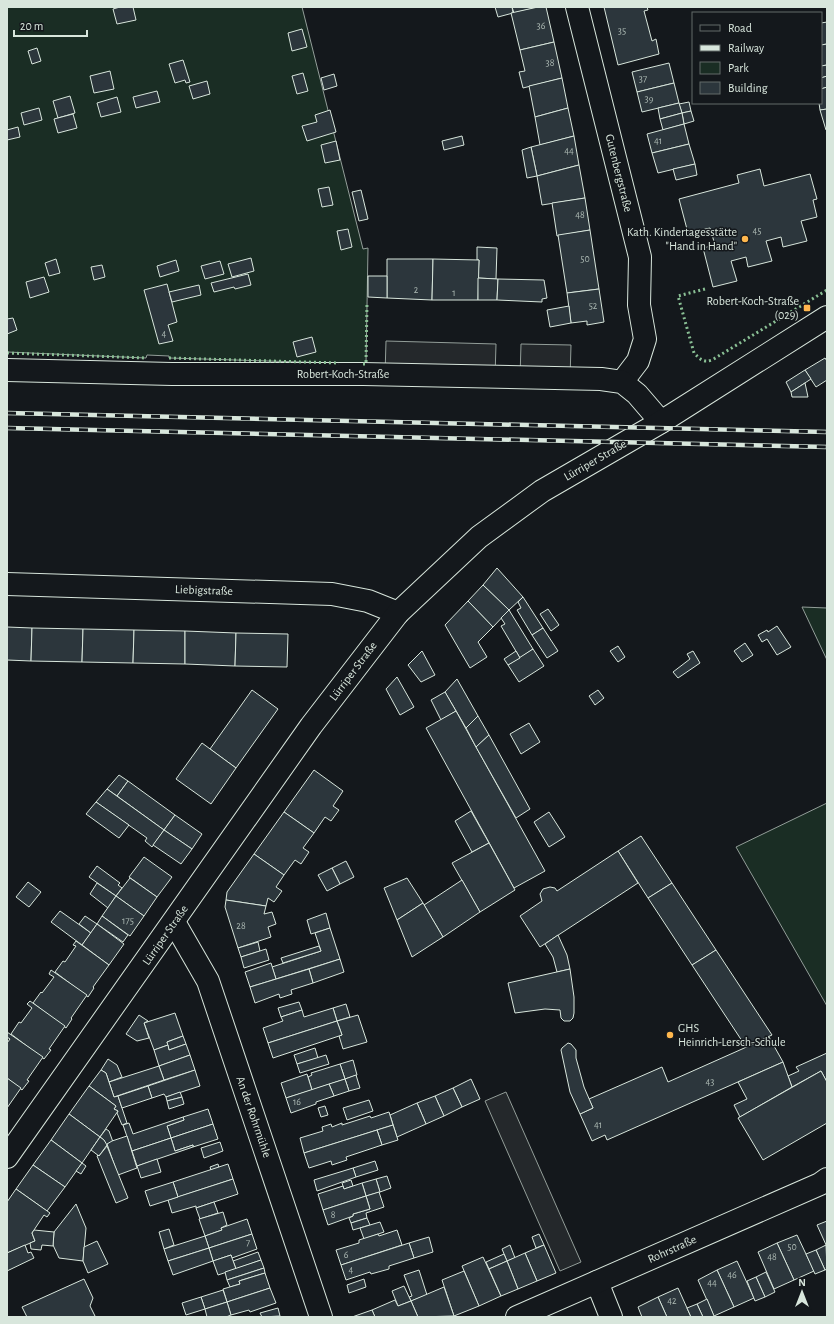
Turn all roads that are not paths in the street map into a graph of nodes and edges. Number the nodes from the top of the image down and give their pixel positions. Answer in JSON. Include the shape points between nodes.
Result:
{"nodes":[{"id":1,"x":577,"y":7,"type":"edge"},
{"id":2,"x":827,"y":317,"type":"edge"},
{"id":3,"x":7,"y":370,"type":"edge"},
{"id":4,"x":622,"y":382,"type":"junction"},
{"id":5,"x":661,"y":422,"type":"junction"},
{"id":6,"x":7,"y":584,"type":"edge"},
{"id":7,"x":398,"y":613,"type":"junction"},
{"id":8,"x":174,"y":922,"type":"junction"},
{"id":9,"x":7,"y":1157,"type":"edge"},
{"id":10,"x":827,"y":1179,"type":"edge"},
{"id":11,"x":597,"y":1282,"type":"junction"},
{"id":12,"x":321,"y":1317,"type":"edge"},
{"id":13,"x":517,"y":1317,"type":"edge"},
{"id":14,"x":611,"y":1317,"type":"edge"}],
"edges":[{"from":1,"to":4,"type":"street","name":"Gutenbergstraße","via":[[640,257],[639,305],[645,339],[638,361]]},
{"from":2,"to":5,"type":"street","name":"Lürriper Straße"},
{"from":3,"to":4,"type":"street","name":"Robert-Koch-Straße","via":[[172,374],[363,374]]},
{"from":4,"to":5,"type":"street","via":[[637,394]]},
{"from":5,"to":7,"type":"street","name":"Lürriper Straße","via":[[542,492],[483,533]]},
{"from":6,"to":7,"type":"street","name":"Liebigstraße","via":[[332,594],[368,601]]},
{"from":7,"to":8,"type":"street","name":"Lürriper Straße","via":[[311,726]]},
{"from":8,"to":9,"type":"street","name":"Lürriper Straße"},
{"from":8,"to":12,"type":"street","name":"An der Rohrmühle","via":[[208,981]]},
{"from":10,"to":11,"type":"street","name":"Rohrstraße"},
{"from":11,"to":13,"type":"street","name":"Rohrstraße"},
{"from":11,"to":14,"type":"street"}]}
